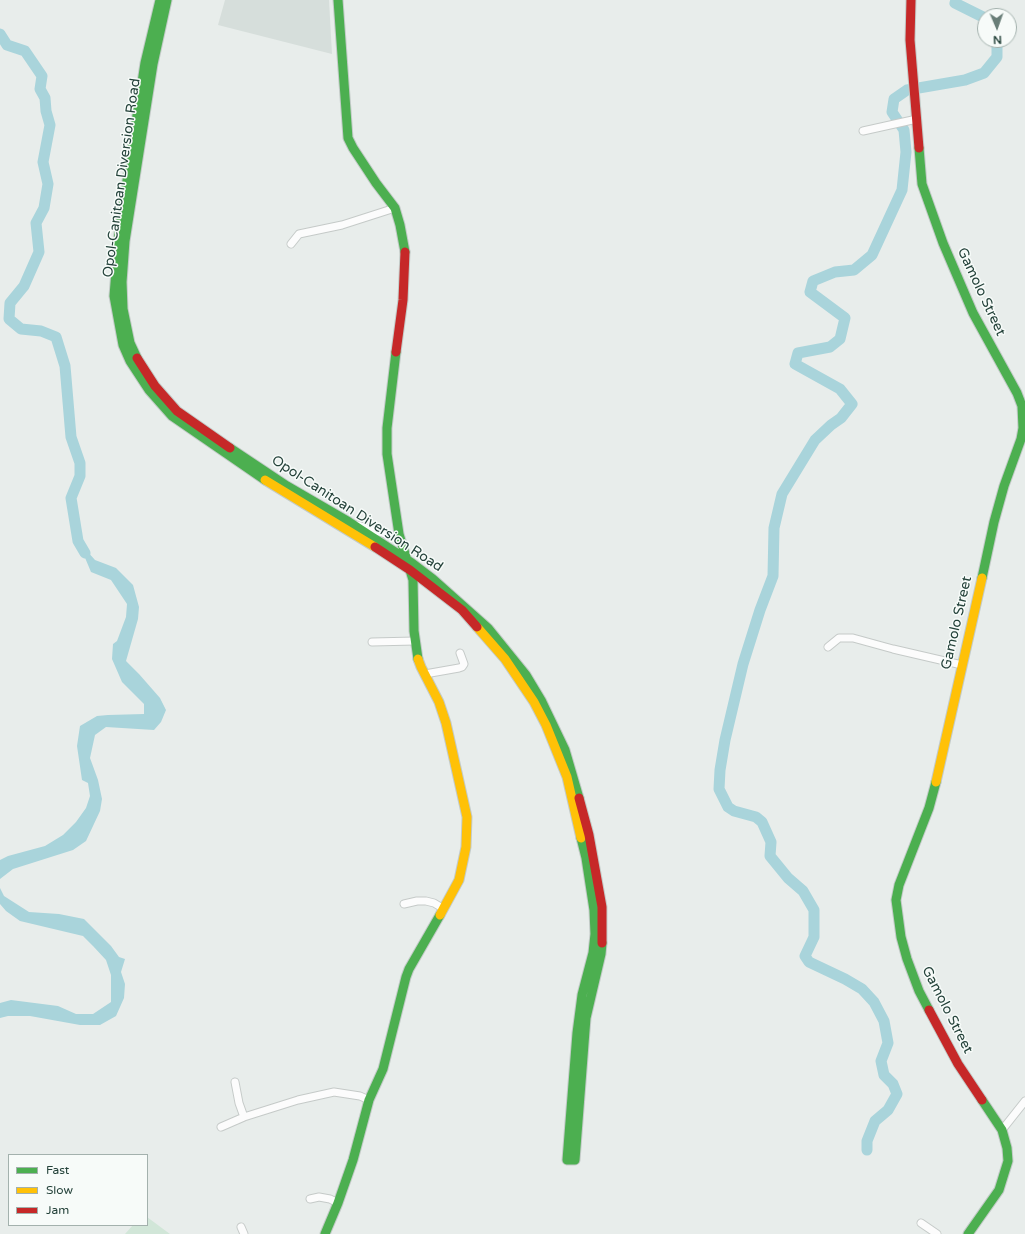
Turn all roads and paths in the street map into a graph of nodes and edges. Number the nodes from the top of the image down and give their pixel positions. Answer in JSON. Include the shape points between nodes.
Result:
{"nodes":[{"id":1,"x":160,"y":0,"type":"edge"},
{"id":2,"x":168,"y":0,"type":"edge"},
{"id":3,"x":338,"y":0,"type":"edge"},
{"id":4,"x":911,"y":0,"type":"edge"},
{"id":5,"x":916,"y":115,"type":"junction"},
{"id":6,"x":863,"y":131,"type":"dead end"},
{"id":7,"x":395,"y":208,"type":"junction"},
{"id":8,"x":291,"y":244,"type":"dead end"},
{"id":9,"x":347,"y":525,"type":"junction"},
{"id":10,"x":362,"y":528,"type":"junction"},
{"id":11,"x":400,"y":539,"type":"junction"},
{"id":12,"x":407,"y":560,"type":"junction"},
{"id":13,"x":410,"y":570,"type":"junction"},
{"id":14,"x":423,"y":581,"type":"junction"},
{"id":15,"x":415,"y":641,"type":"junction"},
{"id":16,"x":372,"y":642,"type":"dead end"},
{"id":17,"x":828,"y":647,"type":"dead end"},
{"id":18,"x":460,"y":653,"type":"dead end"},
{"id":19,"x":962,"y":664,"type":"junction"},
{"id":20,"x":425,"y":674,"type":"junction"},
{"id":21,"x":404,"y":904,"type":"dead end"},
{"id":22,"x":444,"y":909,"type":"junction"},
{"id":23,"x":235,"y":1082,"type":"dead end"},
{"id":24,"x":369,"y":1100,"type":"junction"},
{"id":25,"x":1025,"y":1101,"type":"edge"},
{"id":26,"x":244,"y":1117,"type":"junction"},
{"id":27,"x":221,"y":1127,"type":"dead end"},
{"id":28,"x":1002,"y":1130,"type":"junction"},
{"id":29,"x":571,"y":1160,"type":"dead end"},
{"id":30,"x":310,"y":1199,"type":"dead end"},
{"id":31,"x":338,"y":1203,"type":"junction"},
{"id":32,"x":921,"y":1223,"type":"dead end"},
{"id":33,"x":241,"y":1227,"type":"dead end"},
{"id":34,"x":244,"y":1234,"type":"edge"},
{"id":35,"x":325,"y":1234,"type":"edge"},
{"id":36,"x":937,"y":1234,"type":"edge"},
{"id":37,"x":969,"y":1234,"type":"edge"}],
"edges":[{"from":1,"to":9,"type":"street","name":"Opol-Canitoan Diversion Road","via":[[145,63],[119,233],[114,296],[123,345],[148,390],[172,416],[283,492]]},
{"from":2,"to":9,"type":"street","name":"Opol-Canitoan Diversion Road","via":[[152,64],[125,241],[122,296],[130,343],[154,386],[177,411]]},
{"from":3,"to":7,"type":"street","via":[[348,138],[376,184]]},
{"from":4,"to":5,"type":"street","name":"Gamolo Street","via":[[910,40]]},
{"from":5,"to":6,"type":"street"},
{"from":5,"to":19,"type":"street","name":"Gamolo Street","via":[[922,184],[932,213],[973,313],[1022,406],[1021,439],[994,522]]},
{"from":7,"to":8,"type":"street","via":[[342,225],[299,234]]},
{"from":7,"to":11,"type":"street","via":[[405,250],[405,272],[387,441],[390,481]]},
{"from":9,"to":10,"type":"street","name":"Opol-Canitoan Diversion Road"},
{"from":9,"to":13,"type":"street","name":"Opol-Canitoan Diversion Road"},
{"from":10,"to":11,"type":"street"},
{"from":10,"to":12,"type":"street","name":"Opol-Canitoan Diversion Road"},
{"from":11,"to":12,"type":"street"},
{"from":12,"to":13,"type":"street"},
{"from":12,"to":14,"type":"street","name":"Opol-Canitoan Diversion Road"},
{"from":13,"to":14,"type":"street","name":"Opol-Canitoan Diversion Road"},
{"from":14,"to":15,"type":"street"},
{"from":14,"to":29,"type":"street","name":"Opol-Canitoan Diversion Road","via":[[462,610],[505,659],[543,720],[567,777],[592,890],[595,934],[578,1016]]},
{"from":15,"to":16,"type":"street"},
{"from":15,"to":20,"type":"street","via":[[417,655]]},
{"from":17,"to":19,"type":"street","via":[[839,638],[853,638]]},
{"from":18,"to":20,"type":"street","via":[[464,664],[459,668]]},
{"from":19,"to":28,"type":"street","name":"Gamolo Street","via":[[929,808],[899,885],[897,915],[907,958],[919,991],[958,1064]]},
{"from":20,"to":22,"type":"street","via":[[446,723],[467,817],[466,847],[459,880]]},
{"from":21,"to":22,"type":"street","via":[[426,901]]},
{"from":22,"to":24,"type":"street","via":[[408,969],[387,1056]]},
{"from":23,"to":26,"type":"street"},
{"from":24,"to":26,"type":"street","via":[[334,1092]]},
{"from":24,"to":31,"type":"street"},
{"from":25,"to":28,"type":"street"},
{"from":26,"to":27,"type":"street"},
{"from":28,"to":37,"type":"street","name":"Gamolo Street","via":[[1008,1161],[1004,1176],[999,1190]]},
{"from":30,"to":31,"type":"street","via":[[319,1197]]},
{"from":31,"to":35,"type":"street"},
{"from":32,"to":36,"type":"street"},
{"from":33,"to":34,"type":"street"}]}
